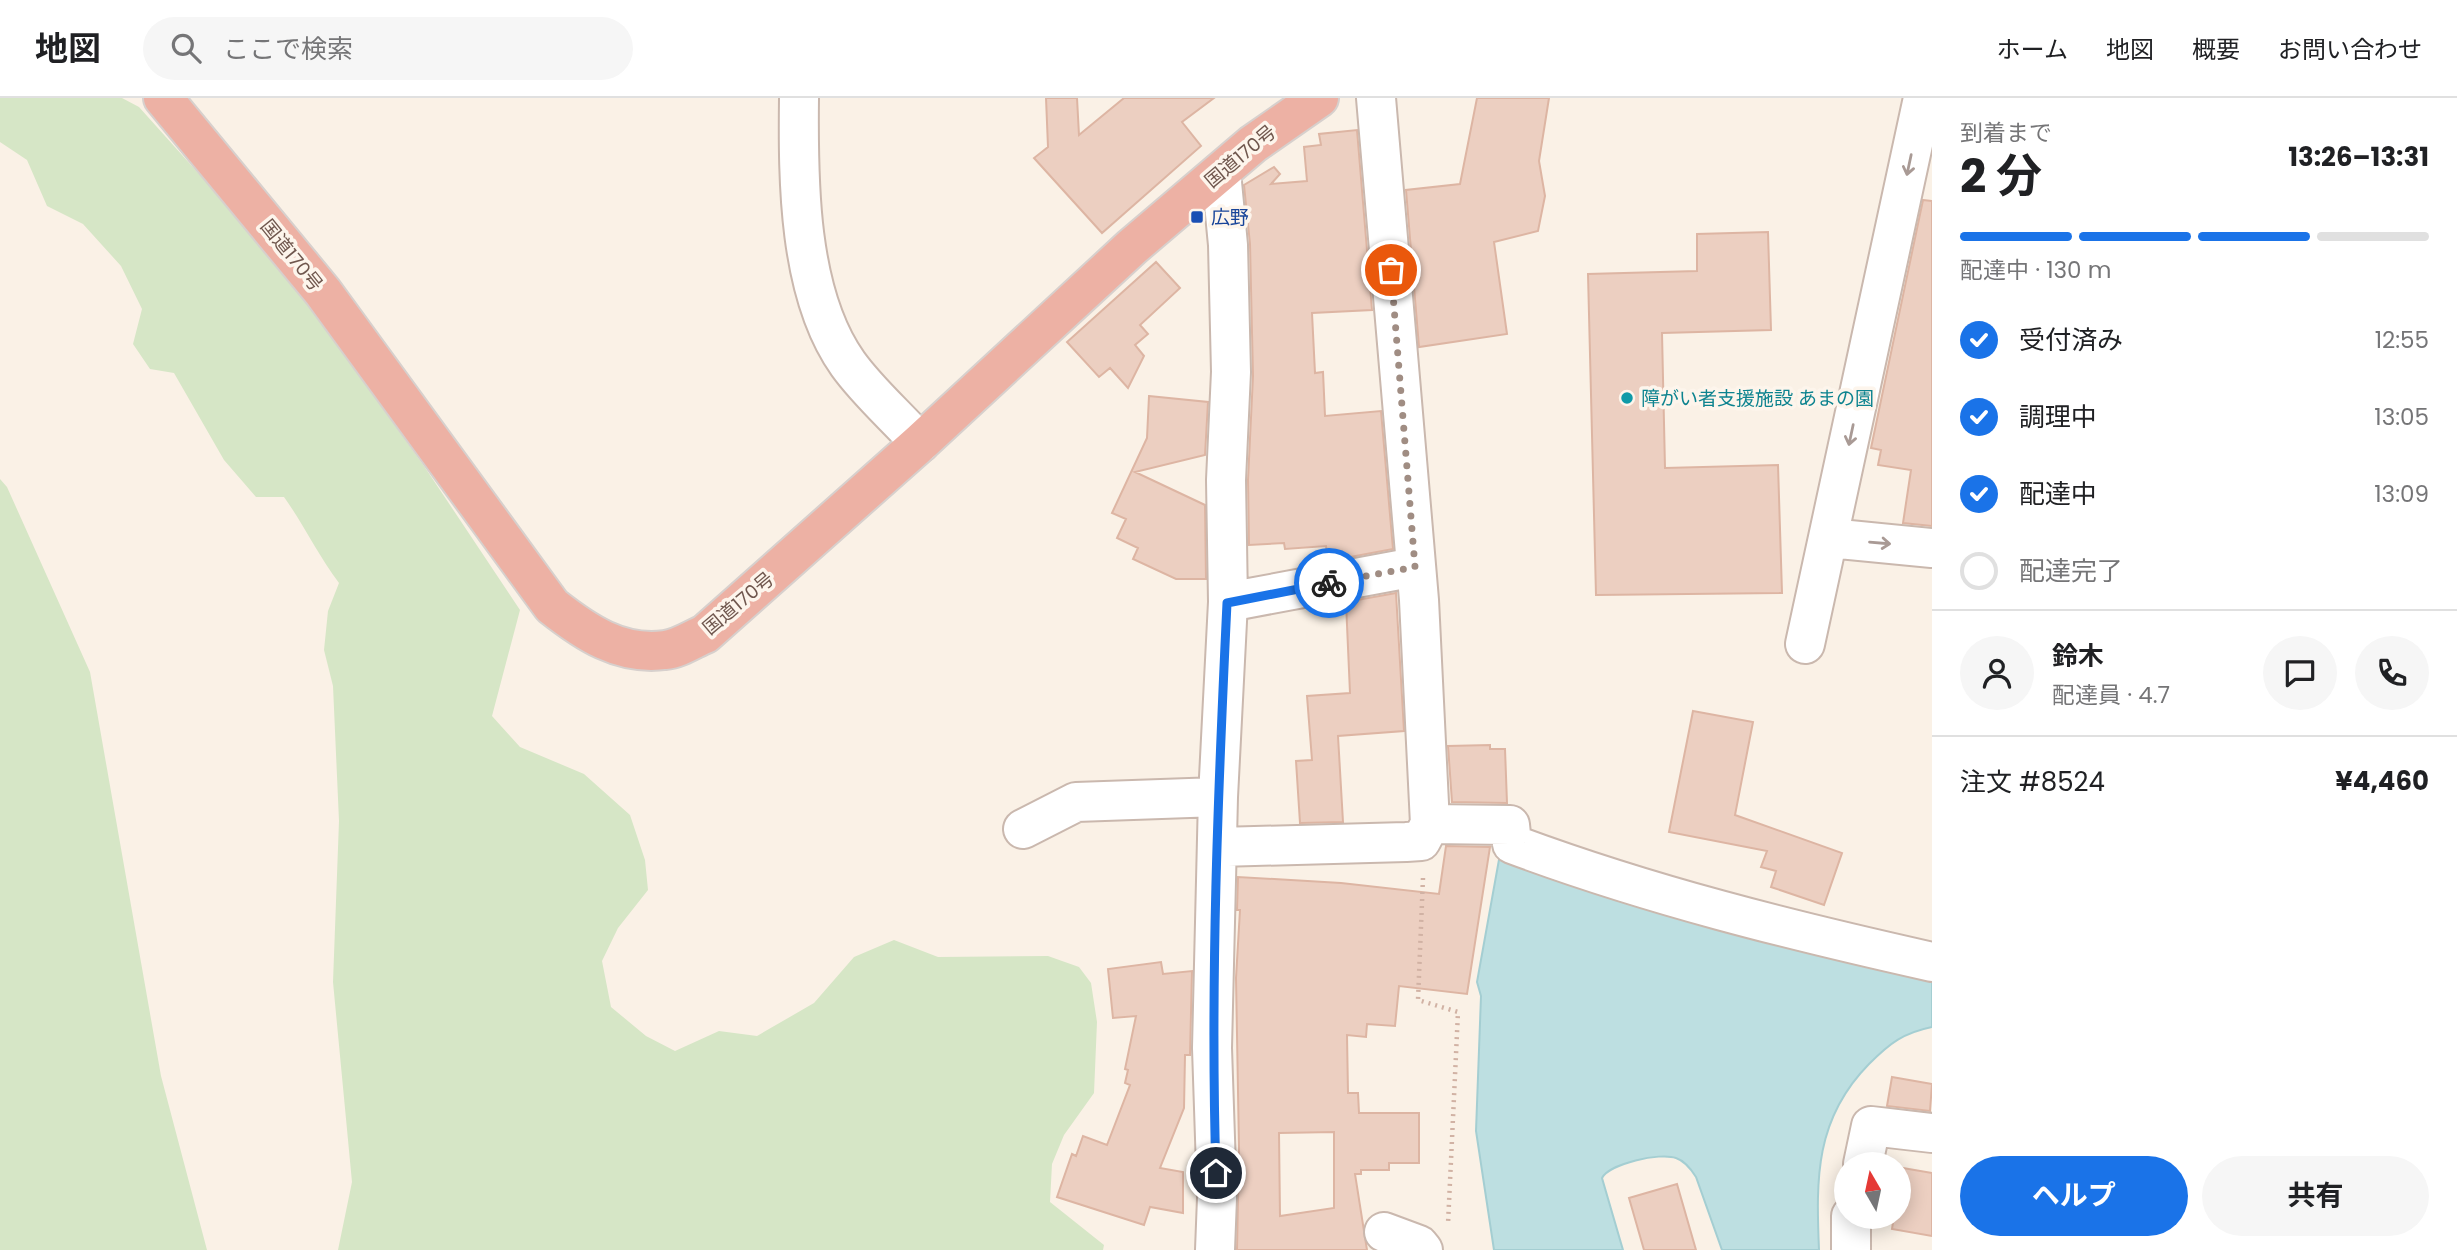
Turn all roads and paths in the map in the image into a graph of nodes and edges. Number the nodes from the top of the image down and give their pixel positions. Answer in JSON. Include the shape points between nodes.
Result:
{"nodes":[{"id":1,"x":163,"y":98,"type":"edge"},
{"id":2,"x":799,"y":98,"type":"edge"},
{"id":3,"x":1376,"y":98,"type":"edge"},
{"id":4,"x":1923,"y":98,"type":"edge"},
{"id":5,"x":1305,"y":103,"type":"edge"},
{"id":6,"x":1220,"y":172,"type":"junction"},
{"id":7,"x":920,"y":443,"type":"junction"},
{"id":8,"x":1829,"y":538,"type":"junction"},
{"id":9,"x":1932,"y":548,"type":"edge"},
{"id":10,"x":1415,"y":567,"type":"junction"},
{"id":11,"x":1227,"y":603,"type":"junction"},
{"id":12,"x":1805,"y":644,"type":"dead end"},
{"id":13,"x":1218,"y":797,"type":"junction"},
{"id":14,"x":1023,"y":829,"type":"dead end"},
{"id":15,"x":1425,"y":832,"type":"junction"},
{"id":16,"x":1219,"y":847,"type":"junction"},
{"id":17,"x":1932,"y":961,"type":"edge"},
{"id":18,"x":1932,"y":1133,"type":"edge"},
{"id":19,"x":1866,"y":1152,"type":"edge"},
{"id":20,"x":1851,"y":1229,"type":"edge"},
{"id":21,"x":1384,"y":1232,"type":"dead end"},
{"id":22,"x":1434,"y":1241,"type":"edge"},
{"id":23,"x":1215,"y":1250,"type":"edge"},
{"id":24,"x":1851,"y":1250,"type":"edge"}],
"edges":[{"from":1,"to":7,"type":"highway","name":"国道170号","via":[[323,292],[552,606],[588,634],[625,648],[666,650],[705,634]]},
{"from":2,"to":7,"type":"street","via":[[800,214],[822,313],[848,363]]},
{"from":3,"to":10,"type":"street"},
{"from":4,"to":8,"type":"street","one_way":true},
{"from":5,"to":6,"type":"highway","name":"国道170号"},
{"from":6,"to":7,"type":"highway","name":"国道170号"},
{"from":6,"to":11,"type":"street","via":[[1228,245],[1231,372]]},
{"from":8,"to":9,"type":"street","one_way":true},
{"from":8,"to":12,"type":"street"},
{"from":10,"to":11,"type":"street"},
{"from":10,"to":15,"type":"street"},
{"from":11,"to":13,"type":"street"},
{"from":13,"to":14,"type":"street","via":[[1076,802]]},
{"from":13,"to":16,"type":"street"},
{"from":15,"to":16,"type":"street"},
{"from":15,"to":17,"type":"street","via":[[1510,825],[1512,844],[1596,875],[1810,934]]},
{"from":15,"to":22,"type":"path","via":[[1418,1000],[1458,1012],[1449,1223]]},
{"from":16,"to":23,"type":"street","via":[[1212,1048]]},
{"from":18,"to":19,"type":"street","via":[[1871,1126]]},
{"from":20,"to":24,"type":"street"},
{"from":21,"to":22,"type":"street","via":[[1419,1245]]}]}
